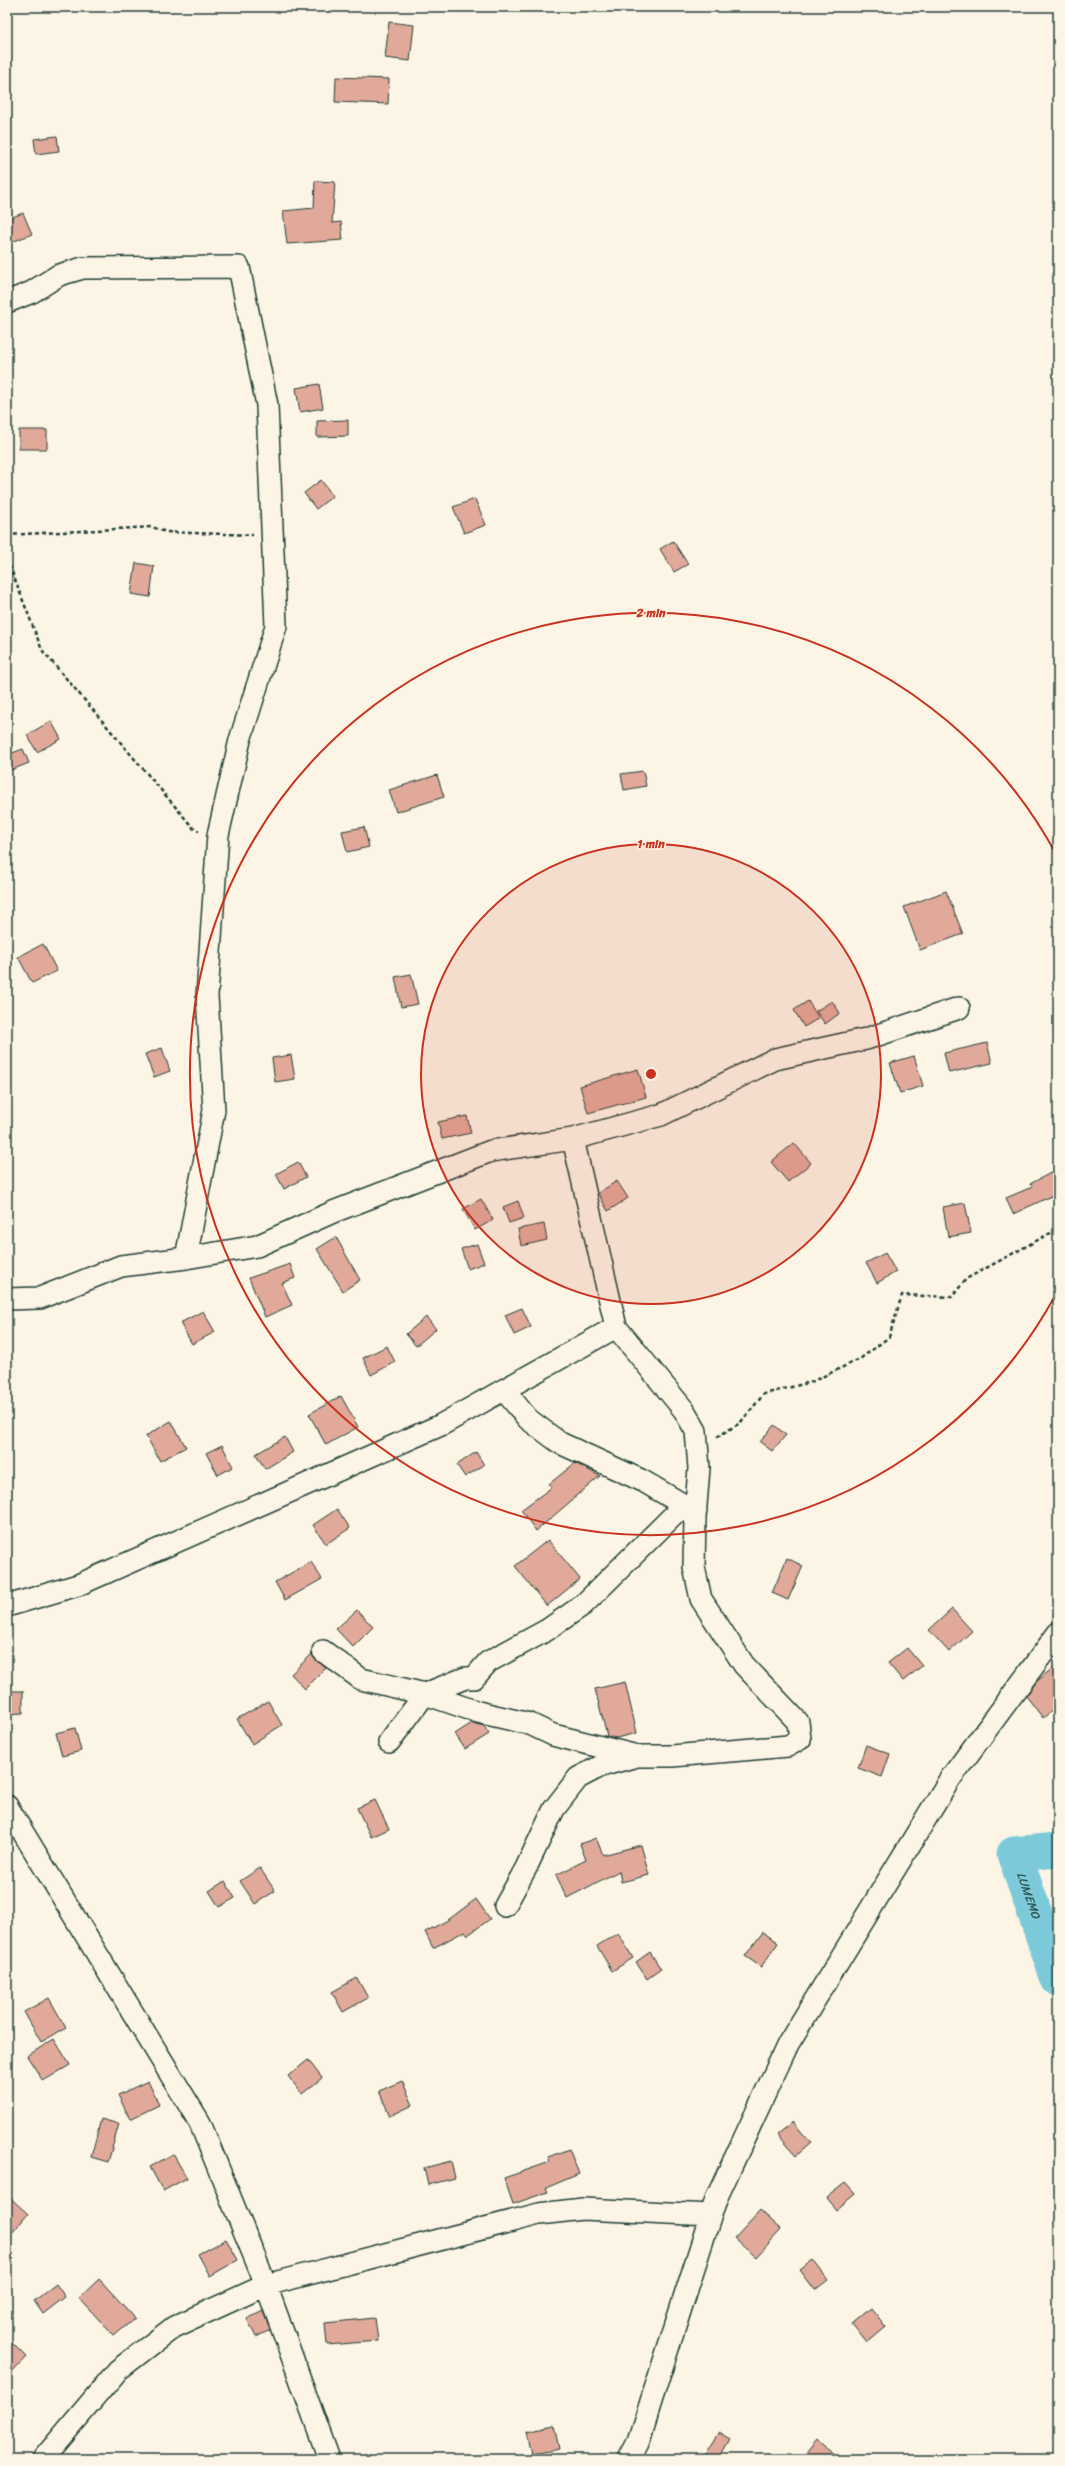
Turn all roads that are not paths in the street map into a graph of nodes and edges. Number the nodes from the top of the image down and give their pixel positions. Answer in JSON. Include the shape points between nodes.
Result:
{"nodes":[{"id":1,"x":7,"y":302,"type":"edge"},
{"id":2,"x":958,"y":1008,"type":"dead end"},
{"id":3,"x":573,"y":1139,"type":"junction"},
{"id":4,"x":186,"y":1258,"type":"junction"},
{"id":5,"x":7,"y":1299,"type":"edge"},
{"id":6,"x":616,"y":1327,"type":"junction"},
{"id":7,"x":505,"y":1391,"type":"junction"},
{"id":8,"x":690,"y":1508,"type":"junction"},
{"id":9,"x":7,"y":1606,"type":"edge"},
{"id":10,"x":1058,"y":1633,"type":"edge"},
{"id":11,"x":323,"y":1651,"type":"dead end"},
{"id":12,"x":425,"y":1694,"type":"junction"},
{"id":13,"x":389,"y":1742,"type":"dead end"},
{"id":14,"x":637,"y":1756,"type":"junction"},
{"id":15,"x":7,"y":1806,"type":"edge"},
{"id":16,"x":505,"y":1906,"type":"dead end"},
{"id":17,"x":711,"y":2215,"type":"junction"},
{"id":18,"x":266,"y":2285,"type":"junction"},
{"id":19,"x":43,"y":2459,"type":"edge"},
{"id":20,"x":329,"y":2459,"type":"edge"},
{"id":21,"x":629,"y":2459,"type":"edge"}],
"edges":[{"from":1,"to":4,"type":"street","via":[[32,292],[59,275],[83,268],[239,267],[267,405],[276,626],[240,740],[218,835],[207,996],[214,1110]]},
{"from":2,"to":3,"type":"street","via":[[866,1039],[775,1059],[661,1114]]},
{"from":3,"to":4,"type":"street","via":[[490,1151],[333,1212],[257,1246]]},
{"from":3,"to":6,"type":"street"},
{"from":4,"to":5,"type":"street","via":[[121,1266],[40,1298]]},
{"from":6,"to":7,"type":"street"},
{"from":6,"to":8,"type":"street","via":[[684,1410],[696,1431],[699,1468]]},
{"from":7,"to":8,"type":"street","via":[[528,1419],[560,1443],[643,1481]]},
{"from":7,"to":9,"type":"street","via":[[441,1425],[78,1585]]},
{"from":8,"to":12,"type":"street","via":[[583,1605],[547,1630],[488,1662],[474,1678],[465,1678]]},
{"from":8,"to":14,"type":"street","via":[[694,1567],[701,1599],[744,1665],[798,1722],[800,1739],[788,1746],[672,1756]]},
{"from":10,"to":17,"type":"street","via":[[950,1779],[788,2044],[716,2199]]},
{"from":11,"to":12,"type":"street","via":[[361,1679]]},
{"from":12,"to":13,"type":"street"},
{"from":12,"to":14,"type":"street","via":[[478,1712],[530,1724],[553,1735]]},
{"from":14,"to":16,"type":"street","via":[[601,1766],[578,1778],[554,1810]]},
{"from":15,"to":18,"type":"street","via":[[200,2123]]},
{"from":17,"to":18,"type":"street","via":[[583,2209],[539,2214]]},
{"from":17,"to":21,"type":"street","via":[[638,2442]]},
{"from":18,"to":19,"type":"street","via":[[174,2327],[118,2370]]},
{"from":18,"to":20,"type":"street"}]}
